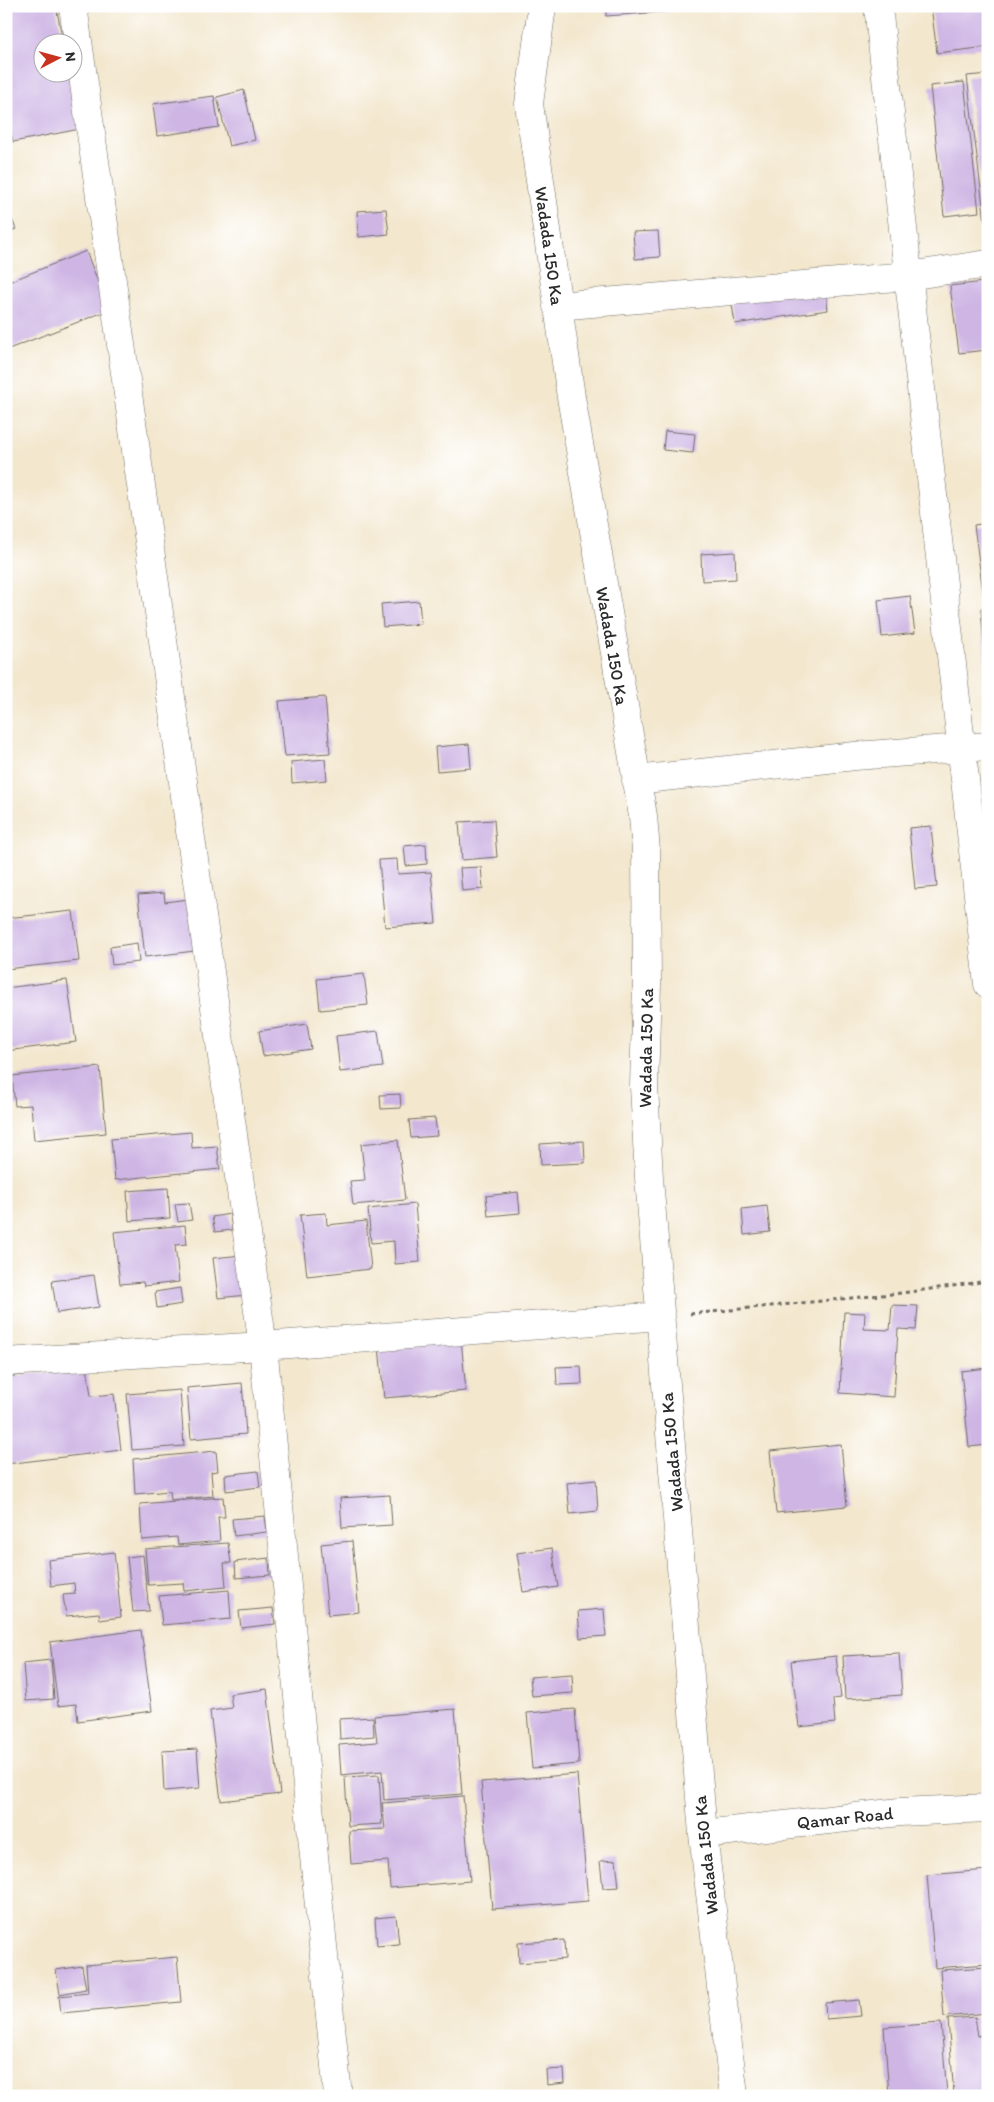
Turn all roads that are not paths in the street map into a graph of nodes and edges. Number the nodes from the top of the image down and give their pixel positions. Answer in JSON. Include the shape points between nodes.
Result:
{"nodes":[{"id":1,"x":73,"y":6,"type":"edge"},
{"id":2,"x":542,"y":6,"type":"edge"},
{"id":3,"x":878,"y":6,"type":"edge"},
{"id":4,"x":988,"y":264,"type":"edge"},
{"id":5,"x":908,"y":276,"type":"junction"},
{"id":6,"x":558,"y":306,"type":"junction"},
{"id":7,"x":975,"y":747,"type":"edge"},
{"id":8,"x":636,"y":780,"type":"junction"},
{"id":9,"x":988,"y":984,"type":"edge"},
{"id":10,"x":661,"y":1316,"type":"junction"},
{"id":11,"x":263,"y":1346,"type":"junction"},
{"id":12,"x":6,"y":1362,"type":"edge"},
{"id":13,"x":988,"y":1808,"type":"edge"},
{"id":14,"x":703,"y":1834,"type":"junction"},
{"id":15,"x":338,"y":2096,"type":"edge"},
{"id":16,"x":734,"y":2096,"type":"edge"}],
"edges":[{"from":1,"to":11,"type":"street"},
{"from":2,"to":6,"type":"street","name":"Wadada 150 Ka","via":[[529,104]]},
{"from":3,"to":5,"type":"street"},
{"from":4,"to":5,"type":"street"},
{"from":5,"to":6,"type":"street"},
{"from":5,"to":7,"type":"street"},
{"from":6,"to":8,"type":"street","name":"Wadada 150 Ka"},
{"from":7,"to":8,"type":"street","via":[[855,756]]},
{"from":7,"to":9,"type":"street"},
{"from":8,"to":10,"type":"street","name":"Wadada 150 Ka","via":[[646,851],[644,1086]]},
{"from":10,"to":11,"type":"street"},
{"from":10,"to":14,"type":"street","name":"Wadada 150 Ka"},
{"from":11,"to":12,"type":"street"},
{"from":11,"to":15,"type":"street"},
{"from":13,"to":14,"type":"street","name":"Qamar Road","via":[[900,1812]]},
{"from":14,"to":16,"type":"street","name":"Wadada 150 Ka"}]}
